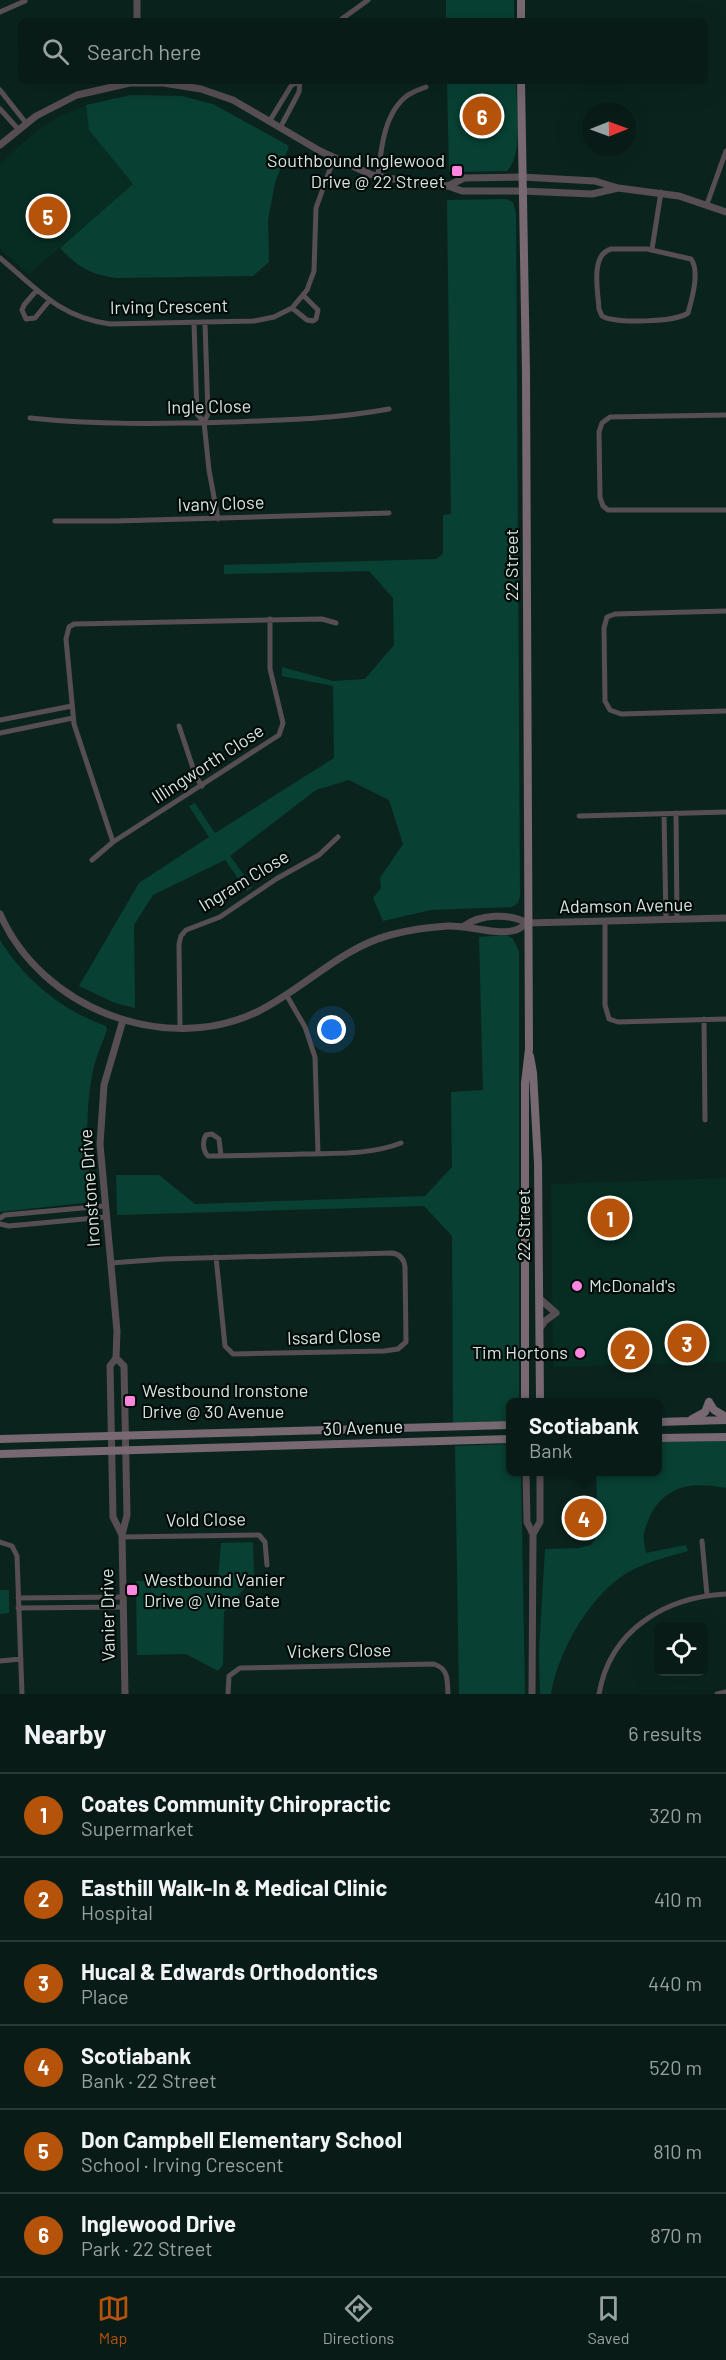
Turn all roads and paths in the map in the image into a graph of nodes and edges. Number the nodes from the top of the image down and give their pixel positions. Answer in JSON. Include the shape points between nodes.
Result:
{"nodes":[{"id":1,"x":137,"y":0,"type":"edge"},
{"id":2,"x":368,"y":0,"type":"edge"},
{"id":3,"x":521,"y":0,"type":"edge"},
{"id":4,"x":26,"y":1,"type":"edge"},
{"id":5,"x":0,"y":12,"type":"edge"},
{"id":6,"x":137,"y":18,"type":"edge"},
{"id":7,"x":343,"y":18,"type":"edge"},
{"id":8,"x":521,"y":18,"type":"edge"},
{"id":9,"x":124,"y":84,"type":"edge"},
{"id":10,"x":168,"y":84,"type":"edge"},
{"id":11,"x":295,"y":84,"type":"edge"},
{"id":12,"x":300,"y":84,"type":"edge"},
{"id":13,"x":521,"y":84,"type":"edge"},
{"id":14,"x":426,"y":87,"type":"dead end"},
{"id":15,"x":0,"y":90,"type":"edge"},
{"id":16,"x":0,"y":109,"type":"edge"},
{"id":17,"x":269,"y":122,"type":"junction"},
{"id":18,"x":26,"y":123,"type":"junction"},
{"id":19,"x":280,"y":128,"type":"junction"},
{"id":20,"x":18,"y":129,"type":"junction"},
{"id":21,"x":0,"y":145,"type":"edge"},
{"id":22,"x":726,"y":151,"type":"edge"},
{"id":23,"x":334,"y":158,"type":"junction"},
{"id":24,"x":378,"y":176,"type":"junction"},
{"id":25,"x":522,"y":177,"type":"junction"},
{"id":26,"x":448,"y":186,"type":"junction"},
{"id":27,"x":618,"y":188,"type":"junction"},
{"id":28,"x":522,"y":191,"type":"junction"},
{"id":29,"x":661,"y":192,"type":"junction"},
{"id":30,"x":707,"y":204,"type":"junction"},
{"id":31,"x":726,"y":212,"type":"edge"},
{"id":32,"x":652,"y":249,"type":"junction"},
{"id":33,"x":0,"y":258,"type":"edge"},
{"id":34,"x":36,"y":291,"type":"junction"},
{"id":35,"x":303,"y":295,"type":"junction"},
{"id":36,"x":49,"y":301,"type":"junction"},
{"id":37,"x":292,"y":308,"type":"junction"},
{"id":38,"x":194,"y":323,"type":"junction"},
{"id":39,"x":205,"y":323,"type":"junction"},
{"id":40,"x":206,"y":372,"type":"junction"},
{"id":41,"x":195,"y":373,"type":"junction"},
{"id":42,"x":389,"y":409,"type":"dead end"},
{"id":43,"x":726,"y":415,"type":"edge"},
{"id":44,"x":30,"y":418,"type":"dead end"},
{"id":45,"x":204,"y":423,"type":"junction"},
{"id":46,"x":726,"y":510,"type":"edge"},
{"id":47,"x":389,"y":513,"type":"dead end"},
{"id":48,"x":218,"y":519,"type":"junction"},
{"id":49,"x":55,"y":521,"type":"dead end"},
{"id":50,"x":726,"y":611,"type":"edge"},
{"id":51,"x":270,"y":619,"type":"junction"},
{"id":52,"x":336,"y":623,"type":"dead end"},
{"id":53,"x":72,"y":706,"type":"junction"},
{"id":54,"x":726,"y":711,"type":"edge"},
{"id":55,"x":73,"y":718,"type":"junction"},
{"id":56,"x":0,"y":720,"type":"edge"},
{"id":57,"x":179,"y":726,"type":"dead end"},
{"id":58,"x":0,"y":733,"type":"edge"},
{"id":59,"x":202,"y":786,"type":"junction"},
{"id":60,"x":726,"y":812,"type":"edge"},
{"id":61,"x":676,"y":813,"type":"junction"},
{"id":62,"x":664,"y":814,"type":"junction"},
{"id":63,"x":579,"y":816,"type":"dead end"},
{"id":64,"x":338,"y":837,"type":"dead end"},
{"id":65,"x":113,"y":843,"type":"junction"},
{"id":66,"x":92,"y":860,"type":"dead end"},
{"id":67,"x":0,"y":914,"type":"edge"},
{"id":68,"x":726,"y":918,"type":"edge"},
{"id":69,"x":666,"y":920,"type":"junction"},
{"id":70,"x":677,"y":920,"type":"junction"},
{"id":71,"x":605,"y":921,"type":"junction"},
{"id":72,"x":527,"y":923,"type":"junction"},
{"id":73,"x":464,"y":926,"type":"junction"},
{"id":74,"x":287,"y":996,"type":"junction"},
{"id":75,"x":704,"y":1019,"type":"junction"},
{"id":76,"x":726,"y":1019,"type":"edge"},
{"id":77,"x":123,"y":1020,"type":"junction"},
{"id":78,"x":180,"y":1027,"type":"junction"},
{"id":79,"x":529,"y":1049,"type":"junction"},
{"id":80,"x":705,"y":1120,"type":"dead end"},
{"id":81,"x":400,"y":1143,"type":"dead end"},
{"id":82,"x":318,"y":1154,"type":"junction"},
{"id":83,"x":221,"y":1156,"type":"junction"},
{"id":84,"x":104,"y":1206,"type":"junction"},
{"id":85,"x":105,"y":1217,"type":"junction"},
{"id":86,"x":0,"y":1218,"type":"edge"},
{"id":87,"x":0,"y":1224,"type":"edge"},
{"id":88,"x":216,"y":1257,"type":"junction"},
{"id":89,"x":111,"y":1263,"type":"junction"},
{"id":90,"x":540,"y":1299,"type":"junction"},
{"id":91,"x":540,"y":1328,"type":"junction"},
{"id":92,"x":116,"y":1358,"type":"junction"},
{"id":93,"x":539,"y":1381,"type":"junction"},
{"id":94,"x":525,"y":1398,"type":"edge"},
{"id":95,"x":540,"y":1398,"type":"edge"},
{"id":96,"x":545,"y":1398,"type":"edge"},
{"id":97,"x":726,"y":1418,"type":"edge"},
{"id":98,"x":687,"y":1421,"type":"junction"},
{"id":99,"x":662,"y":1422,"type":"edge"},
{"id":100,"x":506,"y":1425,"type":"edge"},
{"id":101,"x":112,"y":1436,"type":"junction"},
{"id":102,"x":125,"y":1436,"type":"junction"},
{"id":103,"x":662,"y":1437,"type":"edge"},
{"id":104,"x":726,"y":1437,"type":"edge"},
{"id":105,"x":0,"y":1439,"type":"edge"},
{"id":106,"x":506,"y":1439,"type":"edge"},
{"id":107,"x":112,"y":1451,"type":"junction"},
{"id":108,"x":125,"y":1451,"type":"junction"},
{"id":109,"x":0,"y":1454,"type":"edge"},
{"id":110,"x":526,"y":1476,"type":"edge"},
{"id":111,"x":540,"y":1476,"type":"edge"},
{"id":112,"x":533,"y":1534,"type":"junction"},
{"id":113,"x":122,"y":1536,"type":"junction"},
{"id":114,"x":702,"y":1541,"type":"dead end"},
{"id":115,"x":0,"y":1542,"type":"edge"},
{"id":116,"x":267,"y":1565,"type":"dead end"},
{"id":117,"x":726,"y":1594,"type":"edge"},
{"id":118,"x":707,"y":1595,"type":"junction"},
{"id":119,"x":68,"y":1597,"type":"junction"},
{"id":120,"x":122,"y":1597,"type":"junction"},
{"id":121,"x":18,"y":1598,"type":"junction"},
{"id":122,"x":122,"y":1607,"type":"junction"},
{"id":123,"x":18,"y":1608,"type":"junction"},
{"id":124,"x":69,"y":1608,"type":"junction"},
{"id":125,"x":21,"y":1659,"type":"junction"},
{"id":126,"x":0,"y":1661,"type":"edge"},
{"id":127,"x":726,"y":1692,"type":"edge"},
{"id":128,"x":22,"y":1694,"type":"edge"},
{"id":129,"x":125,"y":1694,"type":"edge"},
{"id":130,"x":228,"y":1694,"type":"edge"},
{"id":131,"x":448,"y":1694,"type":"edge"},
{"id":132,"x":532,"y":1694,"type":"edge"},
{"id":133,"x":599,"y":1694,"type":"edge"},
{"id":134,"x":717,"y":1694,"type":"edge"}],
"edges":[{"from":1,"to":6,"type":"street"},
{"from":2,"to":7,"type":"street"},
{"from":3,"to":8,"type":"main road"},
{"from":4,"to":5,"type":"street"},
{"from":9,"to":18,"type":"street","via":[[77,95]]},
{"from":10,"to":17,"type":"street","via":[[201,89],[232,100]]},
{"from":11,"to":17,"type":"street"},
{"from":12,"to":19,"type":"street"},
{"from":13,"to":25,"type":"main road","name":"22 Street"},
{"from":14,"to":24,"type":"street","via":[[408,96],[393,113],[380,154]]},
{"from":15,"to":18,"type":"street"},
{"from":16,"to":20,"type":"street"},
{"from":17,"to":19,"type":"street"},
{"from":18,"to":20,"type":"street"},
{"from":19,"to":23,"type":"street"},
{"from":20,"to":21,"type":"street"},
{"from":22,"to":30,"type":"street"},
{"from":23,"to":24,"type":"street"},
{"from":23,"to":35,"type":"street","name":"Irving Crescent","via":[[316,208],[314,271]]},
{"from":24,"to":26,"type":"street"},
{"from":25,"to":26,"type":"street","via":[[464,178]]},
{"from":25,"to":27,"type":"street","via":[[594,181]]},
{"from":25,"to":28,"type":"main road","name":"22 Street"},
{"from":26,"to":28,"type":"street","via":[[462,191]]},
{"from":27,"to":28,"type":"street","via":[[592,194]]},
{"from":27,"to":29,"type":"street"},
{"from":28,"to":72,"type":"main road","name":"22 Street"},
{"from":29,"to":30,"type":"street"},
{"from":29,"to":32,"type":"street"},
{"from":30,"to":31,"type":"street"},
{"from":32,"to":32,"type":"street","via":[[611,249],[601,255],[598,309],[602,316],[613,320],[671,320],[688,313],[695,274],[693,262],[686,256]]},
{"from":33,"to":34,"type":"street","name":"Irving Crescent"},
{"from":34,"to":36,"type":"street","name":"Irving Crescent"},
{"from":34,"to":36,"type":"street","via":[[24,304],[26,319],[35,318]]},
{"from":35,"to":37,"type":"street","name":"Irving Crescent"},
{"from":35,"to":37,"type":"street","via":[[318,310],[316,319],[307,320]]},
{"from":36,"to":38,"type":"street","name":"Irving Crescent","via":[[93,322]]},
{"from":37,"to":39,"type":"street","name":"Irving Crescent","via":[[265,320]]},
{"from":38,"to":39,"type":"street","name":"Irving Crescent"},
{"from":38,"to":41,"type":"street"},
{"from":39,"to":40,"type":"street"},
{"from":40,"to":41,"type":"street"},
{"from":40,"to":45,"type":"street","via":[[208,414]]},
{"from":41,"to":45,"type":"street","via":[[197,414]]},
{"from":42,"to":45,"type":"street","name":"Ingle Close","via":[[334,418]]},
{"from":43,"to":46,"type":"street","via":[[610,417],[602,423],[600,432],[600,497],[605,508]]},
{"from":44,"to":45,"type":"street","name":"Ingle Close","via":[[99,424]]},
{"from":45,"to":48,"type":"street"},
{"from":47,"to":48,"type":"street","name":"Ivany Close"},
{"from":48,"to":49,"type":"street","name":"Ivany Close"},
{"from":50,"to":54,"type":"street","via":[[615,614],[607,617],[604,628],[604,701],[610,710],[621,714]]},
{"from":51,"to":52,"type":"street","via":[[321,619]]},
{"from":51,"to":53,"type":"street","via":[[74,624],[66,639]]},
{"from":51,"to":59,"type":"street","name":"Illingworth Close","via":[[270,669],[282,730]]},
{"from":53,"to":55,"type":"street"},
{"from":53,"to":56,"type":"street"},
{"from":55,"to":58,"type":"street"},
{"from":55,"to":65,"type":"street"},
{"from":57,"to":59,"type":"street"},
{"from":59,"to":65,"type":"street","name":"Illingworth Close"},
{"from":60,"to":61,"type":"street"},
{"from":61,"to":62,"type":"street"},
{"from":61,"to":70,"type":"street"},
{"from":62,"to":63,"type":"street"},
{"from":62,"to":69,"type":"street"},
{"from":64,"to":78,"type":"street","name":"Ingram Close","via":[[319,855],[228,912],[183,933],[179,944]]},
{"from":65,"to":66,"type":"street","name":"Illingworth Close"},
{"from":67,"to":77,"type":"street","via":[[20,949],[55,986]]},
{"from":68,"to":70,"type":"street","name":"Adamson Avenue"},
{"from":69,"to":70,"type":"street","name":"Adamson Avenue"},
{"from":69,"to":71,"type":"street","name":"Adamson Avenue"},
{"from":71,"to":72,"type":"street","name":"Adamson Avenue"},
{"from":71,"to":75,"type":"street","via":[[605,1005],[609,1019]]},
{"from":72,"to":73,"type":"street","via":[[516,930],[487,931]]},
{"from":72,"to":73,"type":"street","via":[[516,916],[474,918]]},
{"from":72,"to":79,"type":"main road","name":"22 Street"},
{"from":73,"to":74,"type":"street","via":[[413,930],[365,944],[333,961]]},
{"from":74,"to":78,"type":"street","via":[[235,1020]]},
{"from":74,"to":82,"type":"street","via":[[305,1027],[315,1057]]},
{"from":75,"to":76,"type":"street"},
{"from":75,"to":80,"type":"street"},
{"from":77,"to":78,"type":"street","via":[[155,1027]]},
{"from":77,"to":84,"type":"street","name":"Ironstone Drive","via":[[101,1103]]},
{"from":79,"to":90,"type":"main road","name":"22 Street","via":[[538,1163]]},
{"from":79,"to":94,"type":"main road","name":"22 Street","via":[[525,1083]]},
{"from":81,"to":82,"type":"street","via":[[368,1152]]},
{"from":82,"to":83,"type":"street"},
{"from":83,"to":83,"type":"street","via":[[219,1139],[206,1135],[204,1152]]},
{"from":84,"to":85,"type":"street","name":"Ironstone Drive"},
{"from":84,"to":86,"type":"street"},
{"from":85,"to":87,"type":"street","via":[[9,1227]]},
{"from":85,"to":89,"type":"street","name":"Ironstone Drive"},
{"from":88,"to":88,"type":"street","name":"Issard Close","via":[[397,1254],[405,1267],[406,1342],[398,1349],[384,1351],[233,1354],[225,1346]]},
{"from":88,"to":89,"type":"street","name":"Issard Close"},
{"from":89,"to":92,"type":"street","name":"Ironstone Drive"},
{"from":90,"to":91,"type":"main road","name":"22 Street"},
{"from":90,"to":91,"type":"street","via":[[556,1313]]},
{"from":91,"to":93,"type":"main road","name":"22 Street"},
{"from":92,"to":101,"type":"street","name":"Ironstone Drive","via":[[110,1366]]},
{"from":92,"to":102,"type":"street","name":"Ironstone Drive","via":[[124,1366]]},
{"from":93,"to":95,"type":"main road","name":"22 Street"},
{"from":93,"to":96,"type":"main road"},
{"from":97,"to":98,"type":"main road"},
{"from":97,"to":98,"type":"main road","via":[[709,1402],[705,1412]]},
{"from":98,"to":99,"type":"main road"},
{"from":100,"to":102,"type":"main road","name":"30 Avenue"},
{"from":101,"to":102,"type":"main road","name":"30 Avenue"},
{"from":101,"to":105,"type":"main road","name":"30 Avenue"},
{"from":101,"to":107,"type":"street","name":"Ironstone Drive"},
{"from":102,"to":108,"type":"street","name":"Ironstone Drive"},
{"from":103,"to":104,"type":"main road"},
{"from":106,"to":108,"type":"main road","name":"30 Avenue"},
{"from":107,"to":108,"type":"main road","name":"30 Avenue"},
{"from":107,"to":109,"type":"main road","name":"30 Avenue"},
{"from":107,"to":113,"type":"street","name":"Vanier Drive","via":[[113,1517]]},
{"from":108,"to":113,"type":"street","name":"Vanier Drive","via":[[127,1515]]},
{"from":110,"to":112,"type":"street","via":[[527,1522]]},
{"from":111,"to":112,"type":"street","via":[[540,1522]]},
{"from":112,"to":132,"type":"street"},
{"from":113,"to":116,"type":"street","name":"Vold Close","via":[[259,1535],[265,1542]]},
{"from":113,"to":120,"type":"street","name":"Vanier Drive"},
{"from":114,"to":118,"type":"street"},
{"from":115,"to":121,"type":"street","via":[[12,1546],[17,1556]]},
{"from":117,"to":118,"type":"street"},
{"from":118,"to":133,"type":"street","via":[[669,1605],[636,1628],[607,1668]]},
{"from":119,"to":120,"type":"street"},
{"from":119,"to":121,"type":"street"},
{"from":119,"to":124,"type":"street"},
{"from":120,"to":122,"type":"street","name":"Vanier Drive"},
{"from":121,"to":123,"type":"street"},
{"from":122,"to":124,"type":"street"},
{"from":122,"to":129,"type":"street","name":"Vanier Drive"},
{"from":123,"to":124,"type":"street"},
{"from":123,"to":125,"type":"street"},
{"from":125,"to":126,"type":"street"},
{"from":125,"to":128,"type":"street"},
{"from":127,"to":134,"type":"street"},
{"from":130,"to":131,"type":"street","name":"Vickers Close","via":[[229,1676],[240,1668],[434,1664],[447,1672]]}]}
